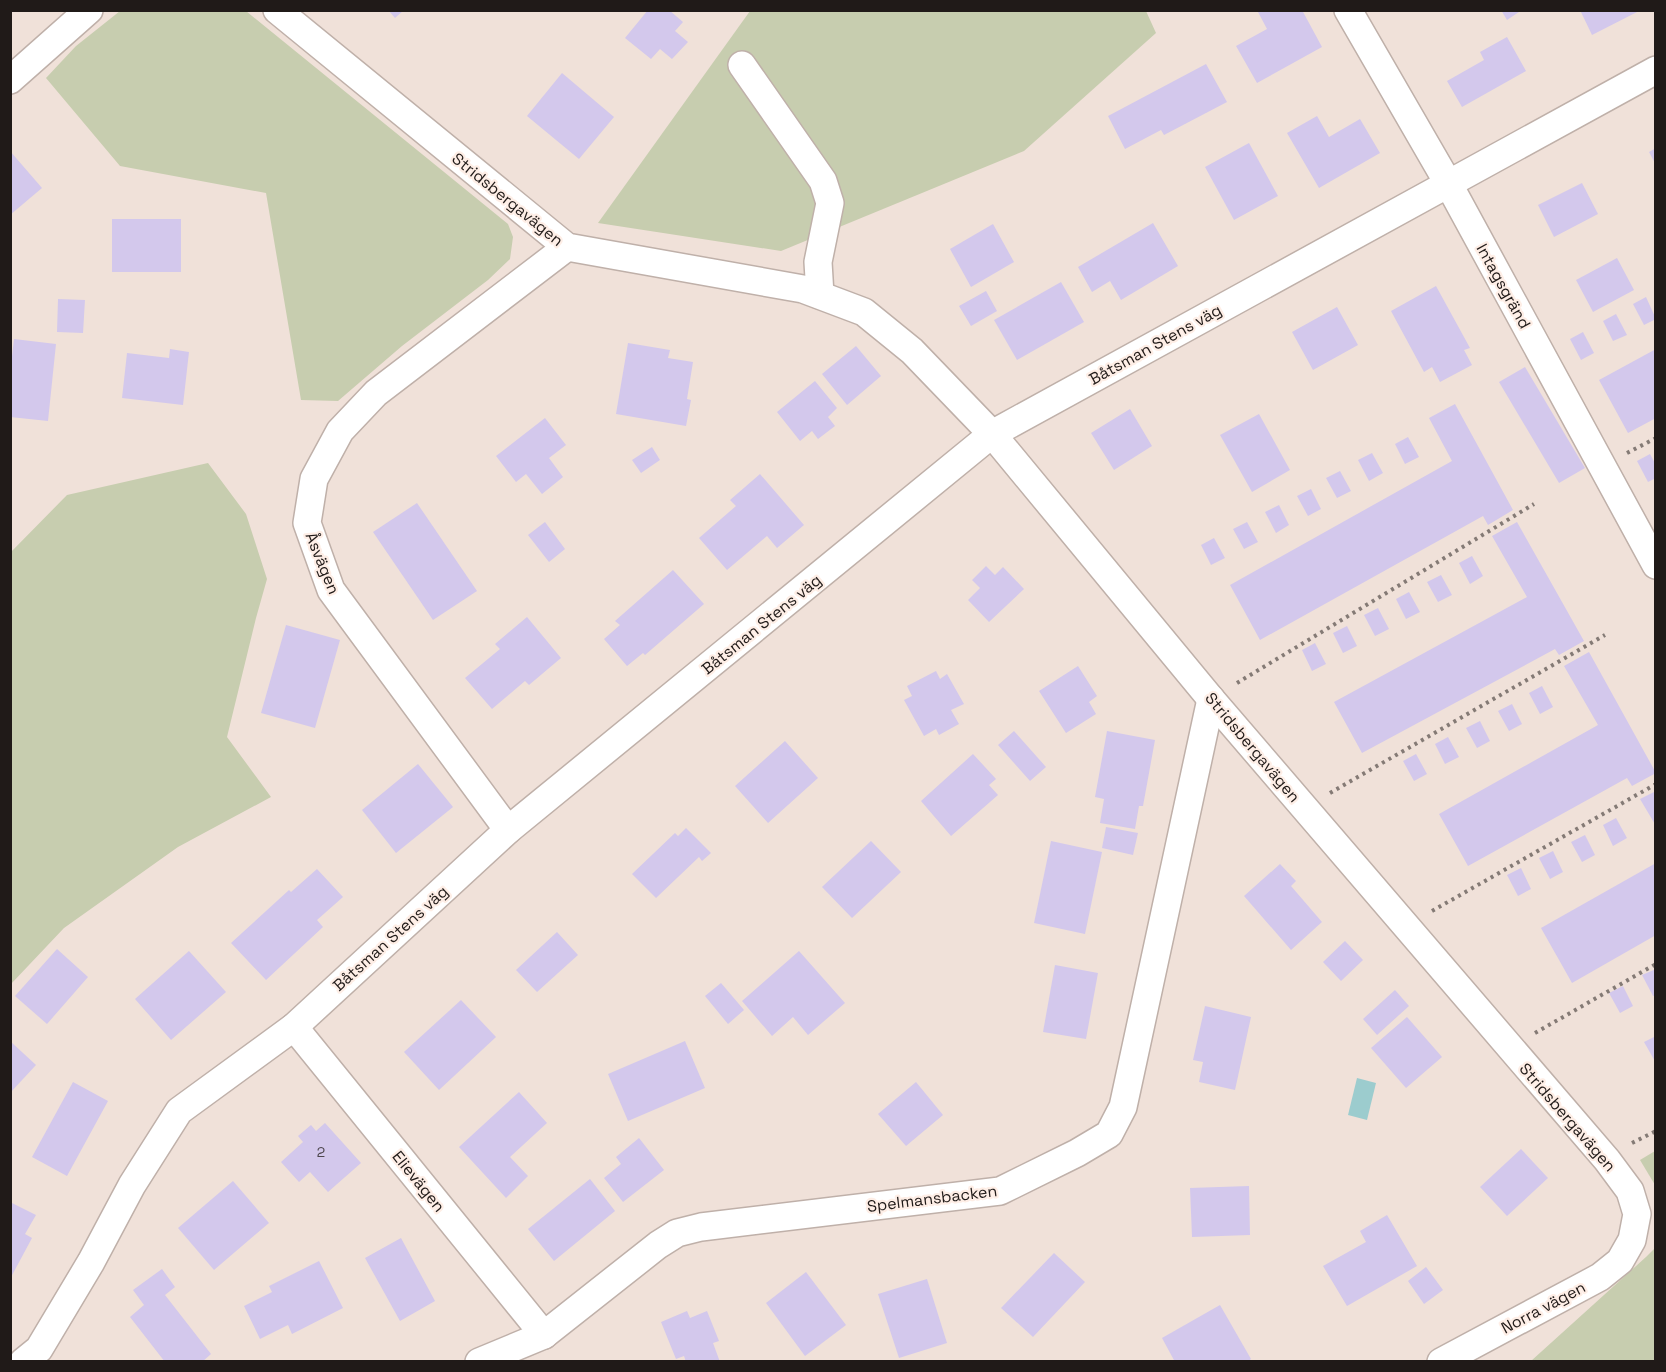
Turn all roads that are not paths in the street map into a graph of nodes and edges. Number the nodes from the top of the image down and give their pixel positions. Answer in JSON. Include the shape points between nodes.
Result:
{"nodes":[{"id":1,"x":89,"y":10,"type":"edge"},
{"id":2,"x":277,"y":10,"type":"edge"},
{"id":3,"x":1348,"y":10,"type":"edge"},
{"id":4,"x":742,"y":65,"type":"dead end"},
{"id":5,"x":1656,"y":70,"type":"edge"},
{"id":6,"x":10,"y":80,"type":"edge"},
{"id":7,"x":1448,"y":183,"type":"junction"},
{"id":8,"x":567,"y":247,"type":"junction"},
{"id":9,"x":820,"y":295,"type":"junction"},
{"id":10,"x":992,"y":434,"type":"junction"},
{"id":11,"x":1656,"y":565,"type":"edge"},
{"id":12,"x":1211,"y":699,"type":"junction"},
{"id":13,"x":508,"y":830,"type":"junction"},
{"id":14,"x":294,"y":1027,"type":"junction"},
{"id":15,"x":1632,"y":1240,"type":"joint"},
{"id":16,"x":544,"y":1335,"type":"junction"},
{"id":17,"x":22,"y":1362,"type":"edge"},
{"id":18,"x":479,"y":1362,"type":"edge"},
{"id":19,"x":1441,"y":1362,"type":"edge"}],
"edges":[{"from":1,"to":6,"type":"street"},
{"from":2,"to":8,"type":"street","name":"Stridsbergavägen"},
{"from":3,"to":7,"type":"street","name":"Intagsgränd"},
{"from":4,"to":9,"type":"street","via":[[823,181],[830,203],[818,262]]},
{"from":5,"to":7,"type":"street","name":"Båtsman Stens väg"},
{"from":7,"to":10,"type":"street","name":"Båtsman Stens väg"},
{"from":7,"to":11,"type":"street","name":"Intagsgränd"},
{"from":8,"to":9,"type":"street","name":"Stridsbergavägen"},
{"from":8,"to":13,"type":"street","name":"Åsvägen","via":[[376,393],[340,431],[314,479],[307,524],[331,590]]},
{"from":9,"to":10,"type":"street","name":"Stridsbergavägen","via":[[864,312],[912,351]]},
{"from":10,"to":12,"type":"street","name":"Stridsbergavägen"},
{"from":10,"to":13,"type":"street","name":"Båtsman Stens väg"},
{"from":12,"to":15,"type":"street","name":"Stridsbergavägen","via":[[1607,1160],[1630,1191],[1636,1214]]},
{"from":12,"to":16,"type":"street","name":"Spelmansbacken","via":[[1123,1107],[1109,1134],[1000,1191],[677,1233]]},
{"from":13,"to":14,"type":"street","name":"Båtsman Stens väg"},
{"from":14,"to":16,"type":"street","name":"Elievägen"},
{"from":14,"to":17,"type":"street","name":"Båtsman Stens väg","via":[[179,1111],[39,1349]]},
{"from":15,"to":19,"type":"street","name":"Norra vägen","via":[[1620,1261],[1600,1276]]},
{"from":16,"to":18,"type":"street","name":"Spelmansbacken"}]}
